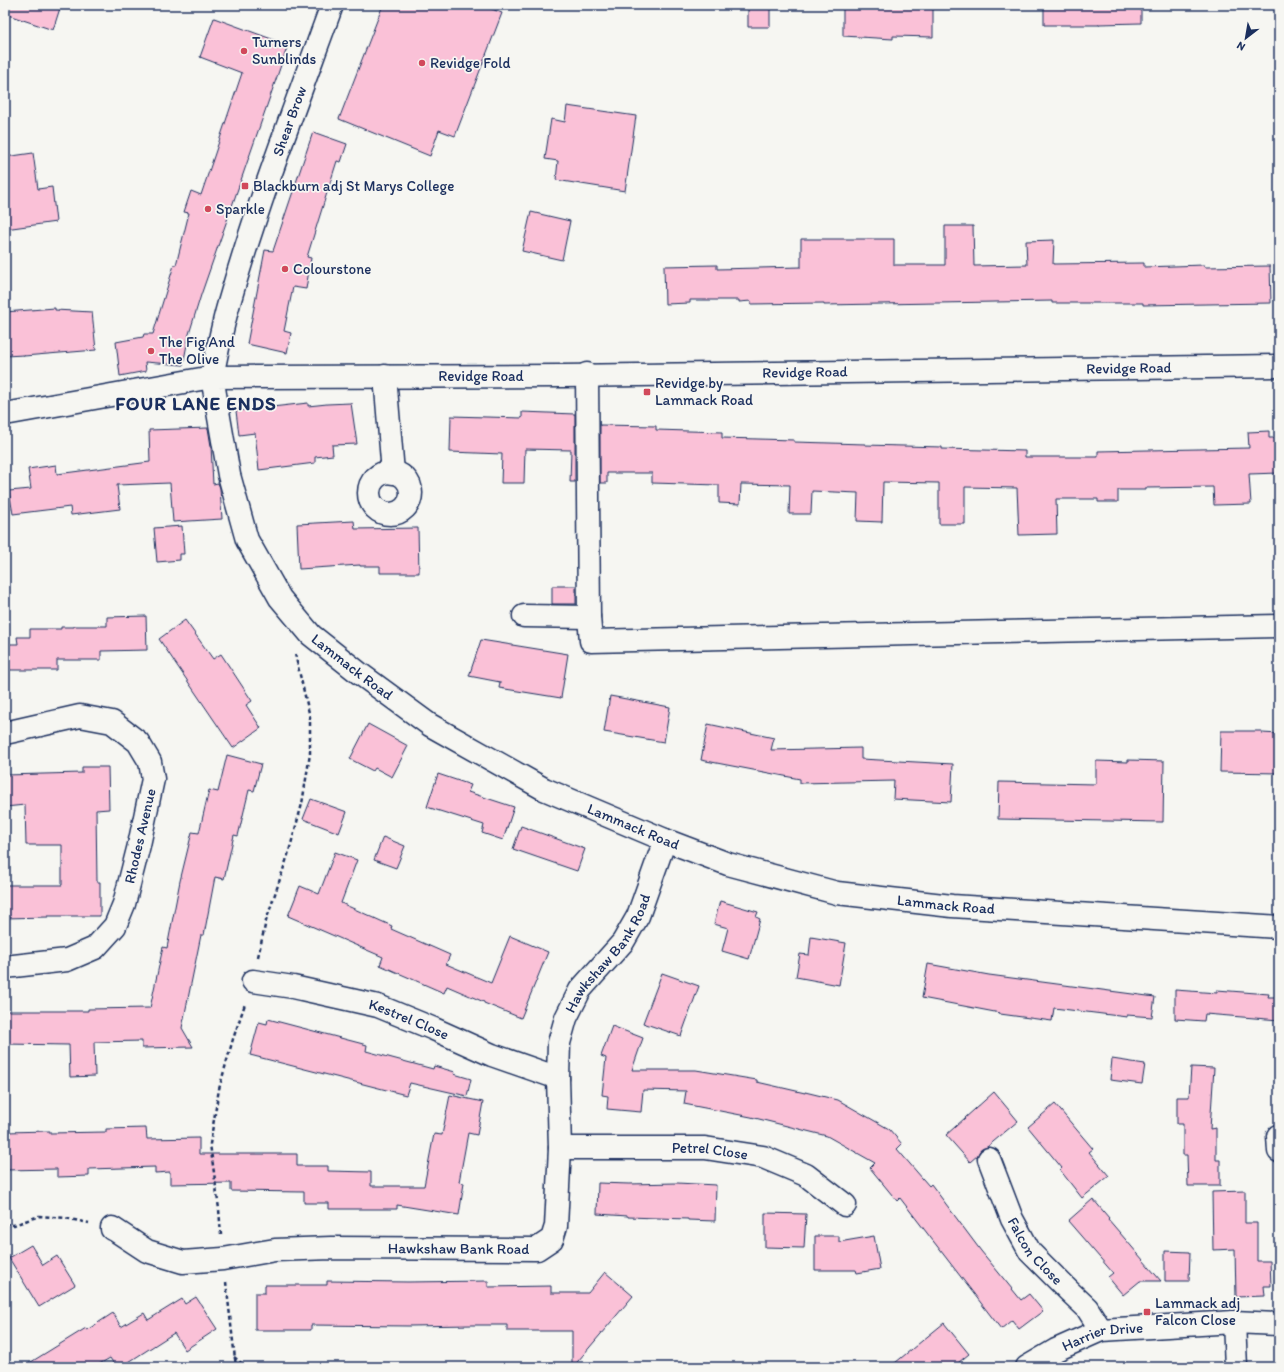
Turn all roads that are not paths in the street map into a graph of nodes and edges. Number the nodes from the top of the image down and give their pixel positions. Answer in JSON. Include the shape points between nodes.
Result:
{"nodes":[{"id":1,"x":332,"y":5,"type":"edge"},
{"id":2,"x":1279,"y":366,"type":"edge"},
{"id":3,"x":587,"y":374,"type":"junction"},
{"id":4,"x":385,"y":376,"type":"junction"},
{"id":5,"x":212,"y":377,"type":"junction"},
{"id":6,"x":5,"y":414,"type":"edge"},
{"id":7,"x":393,"y":473,"type":"dead end"},
{"id":8,"x":524,"y":616,"type":"dead end"},
{"id":9,"x":589,"y":618,"type":"junction"},
{"id":10,"x":1279,"y":626,"type":"edge"},
{"id":11,"x":5,"y":733,"type":"edge"},
{"id":12,"x":665,"y":840,"type":"junction"},
{"id":13,"x":1279,"y":927,"type":"edge"},
{"id":14,"x":5,"y":967,"type":"edge"},
{"id":15,"x":253,"y":981,"type":"road end"},
{"id":16,"x":558,"y":1078,"type":"junction"},
{"id":17,"x":560,"y":1148,"type":"junction"},
{"id":18,"x":989,"y":1159,"type":"dead end"},
{"id":19,"x":845,"y":1205,"type":"dead end"},
{"id":20,"x":112,"y":1228,"type":"road end"},
{"id":21,"x":1234,"y":1322,"type":"junction"},
{"id":22,"x":1279,"y":1324,"type":"edge"},
{"id":23,"x":1101,"y":1330,"type":"junction"},
{"id":24,"x":1027,"y":1367,"type":"edge"},
{"id":25,"x":1236,"y":1367,"type":"edge"}],
"edges":[{"from":1,"to":5,"type":"street","name":"Shear Brow","via":[[251,230],[228,305]]},
{"from":2,"to":3,"type":"street","name":"Revidge Road"},
{"from":3,"to":4,"type":"street","name":"Revidge Road"},
{"from":3,"to":9,"type":"street"},
{"from":4,"to":5,"type":"street","name":"Revidge Road"},
{"from":4,"to":7,"type":"street"},
{"from":5,"to":6,"type":"street","name":"Revidge Road"},
{"from":5,"to":12,"type":"street","name":"Lammack Road","via":[[229,475],[247,540],[280,598],[311,635],[430,725],[544,789]]},
{"from":8,"to":9,"type":"street"},
{"from":9,"to":10,"type":"street","via":[[591,641]]},
{"from":11,"to":14,"type":"street","name":"Rhodes Avenue","via":[[80,716],[112,722],[138,742],[150,762],[153,779],[124,904],[115,926],[95,948],[67,960]]},
{"from":12,"to":13,"type":"street","name":"Lammack Road","via":[[728,864],[837,893],[952,906]]},
{"from":12,"to":16,"type":"street","name":"Hawkshaw Bank Road","via":[[638,916],[623,942],[580,990],[566,1018],[559,1043]]},
{"from":15,"to":16,"type":"street","name":"Kestrel Close","via":[[293,986],[378,1006],[492,1055]]},
{"from":16,"to":17,"type":"street","name":"Hawkshaw Bank Road"},
{"from":17,"to":19,"type":"street","name":"Petrel Close","via":[[705,1148],[763,1156],[806,1175]]},
{"from":17,"to":20,"type":"street","name":"Hawkshaw Bank Road","via":[[556,1226],[552,1239],[537,1249],[324,1248],[275,1250],[223,1259],[183,1262],[147,1251]]},
{"from":18,"to":23,"type":"street","name":"Falcon Close","via":[[1012,1219],[1030,1252],[1087,1308]]},
{"from":21,"to":22,"type":"street","name":"Harrier Drive"},
{"from":21,"to":23,"type":"street","name":"Harrier Drive"},
{"from":21,"to":25,"type":"street"},
{"from":23,"to":24,"type":"street","name":"Harrier Drive","via":[[1056,1350]]}]}
